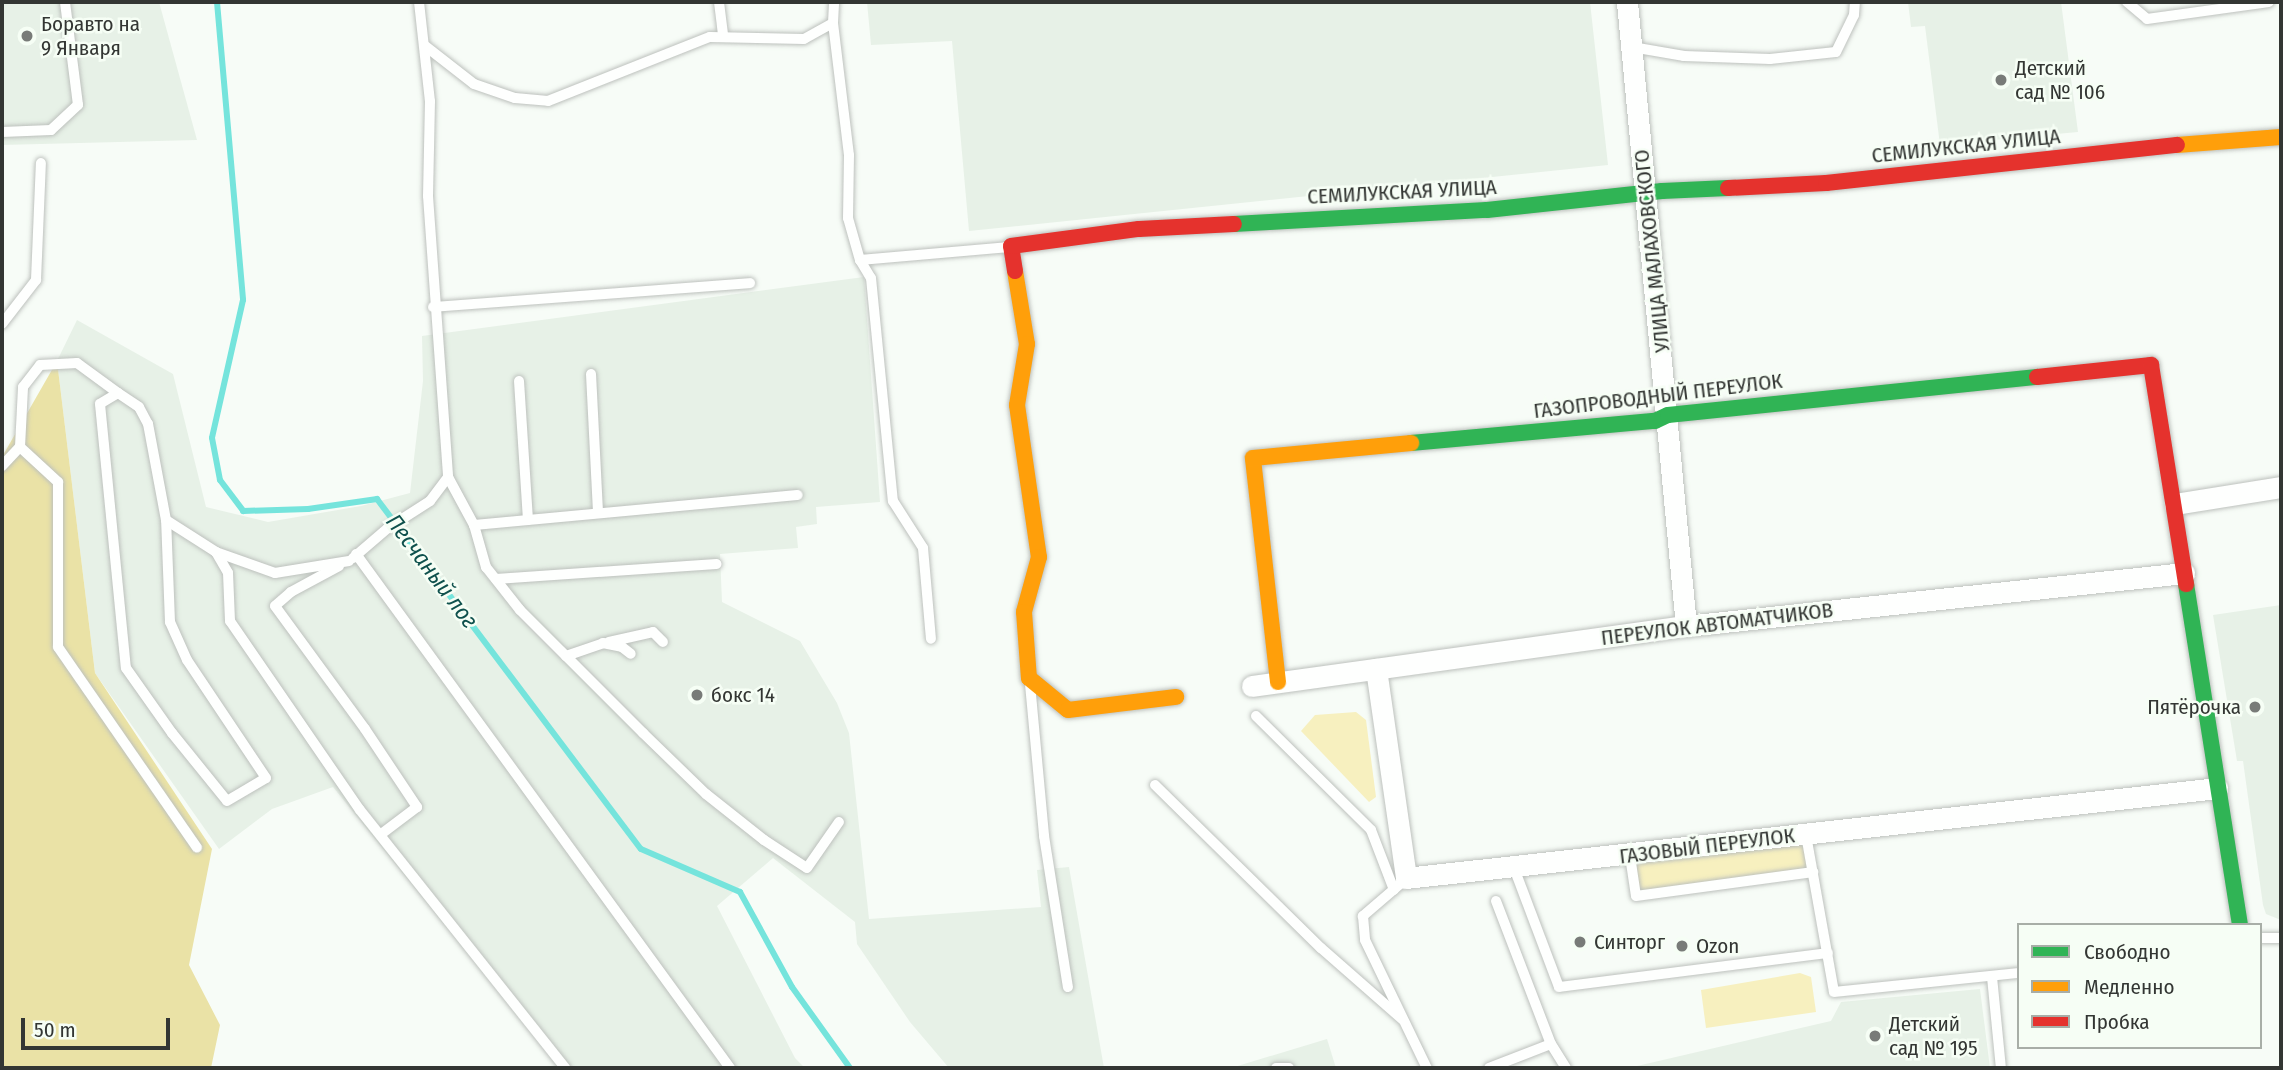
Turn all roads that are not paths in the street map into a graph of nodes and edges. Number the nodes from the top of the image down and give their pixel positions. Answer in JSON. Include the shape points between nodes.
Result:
{"nodes":[{"id":1,"x":65,"y":2,"type":"edge"},
{"id":2,"x":419,"y":2,"type":"edge"},
{"id":3,"x":719,"y":2,"type":"edge"},
{"id":4,"x":834,"y":2,"type":"edge"},
{"id":5,"x":1627,"y":2,"type":"edge"},
{"id":6,"x":1855,"y":2,"type":"edge"},
{"id":7,"x":2127,"y":2,"type":"edge"},
{"id":8,"x":2269,"y":2,"type":"edge"},
{"id":9,"x":833,"y":23,"type":"junction"},
{"id":10,"x":723,"y":37,"type":"junction"},
{"id":11,"x":424,"y":45,"type":"junction"},
{"id":12,"x":1632,"y":47,"type":"junction"},
{"id":13,"x":2,"y":132,"type":"edge"},
{"id":14,"x":2281,"y":137,"type":"edge"},
{"id":15,"x":41,"y":163,"type":"dead end"},
{"id":16,"x":1646,"y":194,"type":"junction"},
{"id":17,"x":1011,"y":246,"type":"junction"},
{"id":18,"x":860,"y":260,"type":"junction"},
{"id":19,"x":750,"y":283,"type":"dead end"},
{"id":20,"x":433,"y":307,"type":"junction"},
{"id":21,"x":2,"y":324,"type":"edge"},
{"id":22,"x":591,"y":374,"type":"dead end"},
{"id":23,"x":519,"y":381,"type":"dead end"},
{"id":24,"x":118,"y":393,"type":"junction"},
{"id":25,"x":1668,"y":415,"type":"junction"},
{"id":26,"x":20,"y":447,"type":"junction"},
{"id":27,"x":2,"y":466,"type":"edge"},
{"id":28,"x":448,"y":477,"type":"junction"},
{"id":29,"x":2281,"y":487,"type":"edge"},
{"id":30,"x":798,"y":495,"type":"dead end"},
{"id":31,"x":2175,"y":504,"type":"junction"},
{"id":32,"x":598,"y":513,"type":"junction"},
{"id":33,"x":166,"y":520,"type":"junction"},
{"id":34,"x":528,"y":520,"type":"junction"},
{"id":35,"x":474,"y":525,"type":"junction"},
{"id":36,"x":216,"y":552,"type":"junction"},
{"id":37,"x":353,"y":558,"type":"junction"},
{"id":38,"x":716,"y":564,"type":"dead end"},
{"id":39,"x":2184,"y":573,"type":"junction"},
{"id":40,"x":496,"y":579,"type":"junction"},
{"id":41,"x":1686,"y":626,"type":"junction"},
{"id":42,"x":931,"y":639,"type":"dead end"},
{"id":43,"x":663,"y":642,"type":"dead end"},
{"id":44,"x":603,"y":643,"type":"junction"},
{"id":45,"x":631,"y":654,"type":"dead end"},
{"id":46,"x":566,"y":656,"type":"junction"},
{"id":47,"x":1376,"y":669,"type":"junction"},
{"id":48,"x":1029,"y":678,"type":"junction"},
{"id":49,"x":1278,"y":682,"type":"junction"},
{"id":50,"x":1252,"y":686,"type":"dead end"},
{"id":51,"x":1176,"y":697,"type":"dead end"},
{"id":52,"x":1256,"y":716,"type":"dead end"},
{"id":53,"x":1155,"y":785,"type":"dead end"},
{"id":54,"x":2217,"y":788,"type":"junction"},
{"id":55,"x":839,"y":822,"type":"dead end"},
{"id":56,"x":380,"y":835,"type":"junction"},
{"id":57,"x":1806,"y":835,"type":"junction"},
{"id":58,"x":197,"y":848,"type":"dead end"},
{"id":59,"x":1630,"y":856,"type":"junction"},
{"id":60,"x":1514,"y":868,"type":"junction"},
{"id":61,"x":1813,"y":872,"type":"junction"},
{"id":62,"x":1400,"y":884,"type":"junction"},
{"id":63,"x":1496,"y":901,"type":"dead end"},
{"id":64,"x":2240,"y":923,"type":"edge"},
{"id":65,"x":2262,"y":938,"type":"edge"},
{"id":66,"x":2281,"y":938,"type":"edge"},
{"id":67,"x":1828,"y":953,"type":"junction"},
{"id":68,"x":2017,"y":973,"type":"edge"},
{"id":69,"x":1992,"y":977,"type":"junction"},
{"id":70,"x":1068,"y":987,"type":"dead end"},
{"id":71,"x":1402,"y":1019,"type":"junction"},
{"id":72,"x":1551,"y":1044,"type":"junction"},
{"id":73,"x":565,"y":1068,"type":"edge"},
{"id":74,"x":730,"y":1068,"type":"edge"},
{"id":75,"x":1276,"y":1068,"type":"edge"},
{"id":76,"x":1289,"y":1068,"type":"edge"},
{"id":77,"x":1427,"y":1068,"type":"edge"},
{"id":78,"x":1489,"y":1068,"type":"edge"},
{"id":79,"x":1566,"y":1068,"type":"edge"},
{"id":80,"x":2001,"y":1068,"type":"edge"}],
"edges":[{"from":1,"to":13,"type":"lane","via":[[78,105],[51,130]]},
{"from":2,"to":11,"type":"lane"},
{"from":3,"to":10,"type":"lane"},
{"from":4,"to":9,"type":"lane"},
{"from":5,"to":12,"type":"street","name":"УЛИЦА МАЛАХОВСКОГО"},
{"from":6,"to":12,"type":"lane","via":[[1854,15],[1836,52],[1770,59],[1684,56]]},
{"from":7,"to":8,"type":"lane","via":[[2147,19]]},
{"from":9,"to":10,"type":"lane","via":[[804,39]]},
{"from":9,"to":18,"type":"lane","via":[[849,155],[848,218]]},
{"from":10,"to":11,"type":"lane","via":[[710,37],[548,102],[515,98],[474,83]]},
{"from":11,"to":20,"type":"lane","via":[[430,101]]},
{"from":12,"to":16,"type":"street","name":"УЛИЦА МАЛАХОВСКОГО"},
{"from":14,"to":16,"type":"street","name":"СЕМИЛУКСКАЯ УЛИЦА","via":[[2097,152],[1826,183]]},
{"from":15,"to":21,"type":"lane","via":[[36,280]]},
{"from":16,"to":17,"type":"street","name":"СЕМИЛУКСКАЯ УЛИЦА","via":[[1487,210],[1139,229]]},
{"from":16,"to":25,"type":"street","name":"УЛИЦА МАЛАХОВСКОГО"},
{"from":17,"to":18,"type":"lane"},
{"from":17,"to":48,"type":"street","via":[[1027,344],[1017,405],[1039,556],[1024,612]]},
{"from":18,"to":42,"type":"lane","via":[[871,278],[893,500],[923,548]]},
{"from":19,"to":20,"type":"lane"},
{"from":20,"to":28,"type":"lane"},
{"from":22,"to":32,"type":"lane"},
{"from":23,"to":34,"type":"lane"},
{"from":24,"to":26,"type":"lane","via":[[77,363],[40,365],[23,387]]},
{"from":24,"to":33,"type":"lane","via":[[139,407],[148,424]]},
{"from":24,"to":33,"type":"lane","via":[[100,404],[126,668],[227,801],[266,778],[187,660],[170,622]]},
{"from":25,"to":31,"type":"street","name":"ГАЗОПРОВОДНЫЙ ПЕРЕУЛОК","via":[[2151,365]]},
{"from":25,"to":41,"type":"street","name":"УЛИЦА МАЛАХОВСКОГО"},
{"from":25,"to":49,"type":"street","name":"ГАЗОПРОВОДНЫЙ ПЕРЕУЛОК","via":[[1655,421],[1253,458]]},
{"from":26,"to":27,"type":"lane"},
{"from":26,"to":58,"type":"lane","via":[[58,482],[58,647]]},
{"from":28,"to":35,"type":"lane"},
{"from":28,"to":37,"type":"lane","via":[[430,501]]},
{"from":29,"to":31,"type":"street"},
{"from":30,"to":32,"type":"lane"},
{"from":31,"to":39,"type":"street"},
{"from":32,"to":34,"type":"lane"},
{"from":33,"to":36,"type":"lane"},
{"from":34,"to":35,"type":"lane"},
{"from":35,"to":40,"type":"lane","via":[[486,567]]},
{"from":36,"to":37,"type":"lane","via":[[275,573]]},
{"from":36,"to":56,"type":"lane","via":[[228,573],[230,621]]},
{"from":37,"to":56,"type":"lane","via":[[291,592],[275,606],[417,807]]},
{"from":37,"to":74,"type":"lane"},
{"from":38,"to":40,"type":"lane"},
{"from":39,"to":41,"type":"street","name":"ПЕРЕУЛОК АВТОМАТЧИКОВ"},
{"from":39,"to":54,"type":"street"},
{"from":40,"to":46,"type":"lane"},
{"from":41,"to":47,"type":"street","name":"ПЕРЕУЛОК АВТОМАТЧИКОВ"},
{"from":43,"to":44,"type":"lane","via":[[653,632]]},
{"from":44,"to":45,"type":"lane"},
{"from":44,"to":46,"type":"lane"},
{"from":46,"to":55,"type":"lane","via":[[706,794],[807,869]]},
{"from":47,"to":49,"type":"street","name":"ПЕРЕУЛОК АВТОМАТЧИКОВ"},
{"from":47,"to":62,"type":"street"},
{"from":48,"to":51,"type":"street","via":[[1068,710]]},
{"from":48,"to":70,"type":"lane","via":[[1044,836]]},
{"from":49,"to":50,"type":"street","name":"ПЕРЕУЛОК АВТОМАТЧИКОВ"},
{"from":52,"to":62,"type":"lane","via":[[1371,830]]},
{"from":53,"to":71,"type":"lane","via":[[1321,948]]},
{"from":54,"to":57,"type":"street","name":"ГАЗОВЫЙ ПЕРЕУЛОК"},
{"from":54,"to":64,"type":"street"},
{"from":56,"to":73,"type":"lane"},
{"from":57,"to":59,"type":"street","name":"ГАЗОВЫЙ ПЕРЕУЛОК"},
{"from":57,"to":61,"type":"lane"},
{"from":59,"to":60,"type":"street","name":"ГАЗОВЫЙ ПЕРЕУЛОК"},
{"from":59,"to":61,"type":"lane","via":[[1636,896]]},
{"from":60,"to":62,"type":"street","name":"ГАЗОВЫЙ ПЕРЕУЛОК"},
{"from":60,"to":67,"type":"lane","via":[[1559,987]]},
{"from":61,"to":67,"type":"lane"},
{"from":62,"to":71,"type":"lane","via":[[1363,916],[1365,940]]},
{"from":63,"to":72,"type":"lane"},
{"from":65,"to":66,"type":"lane"},
{"from":67,"to":69,"type":"lane","via":[[1834,992]]},
{"from":68,"to":69,"type":"lane"},
{"from":69,"to":80,"type":"lane"},
{"from":71,"to":77,"type":"lane"},
{"from":72,"to":78,"type":"lane"},
{"from":72,"to":79,"type":"lane"},
{"from":75,"to":76,"type":"lane"}]}
